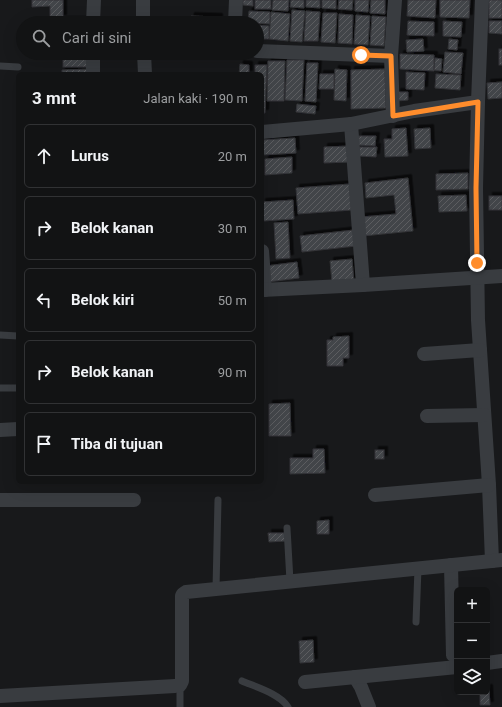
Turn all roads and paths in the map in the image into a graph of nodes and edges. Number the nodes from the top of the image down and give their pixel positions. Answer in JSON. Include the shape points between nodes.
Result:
{"nodes":[{"id":1,"x":94,"y":0,"type":"edge"},
{"id":2,"x":143,"y":0,"type":"edge"},
{"id":3,"x":236,"y":0,"type":"edge"},
{"id":4,"x":395,"y":0,"type":"edge"},
{"id":5,"x":482,"y":0,"type":"edge"},
{"id":6,"x":93,"y":16,"type":"edge"},
{"id":7,"x":143,"y":16,"type":"edge"},
{"id":8,"x":235,"y":16,"type":"edge"},
{"id":9,"x":264,"y":51,"type":"edge"},
{"id":10,"x":391,"y":56,"type":"junction"},
{"id":11,"x":93,"y":60,"type":"edge"},
{"id":12,"x":144,"y":60,"type":"edge"},
{"id":13,"x":0,"y":66,"type":"edge"},
{"id":14,"x":18,"y":67,"type":"dead end"},
{"id":15,"x":92,"y":72,"type":"edge"},
{"id":16,"x":145,"y":72,"type":"edge"},
{"id":17,"x":478,"y":102,"type":"junction"},
{"id":18,"x":393,"y":116,"type":"junction"},
{"id":19,"x":351,"y":124,"type":"junction"},
{"id":20,"x":264,"y":132,"type":"edge"},
{"id":21,"x":502,"y":276,"type":"edge"},
{"id":22,"x":478,"y":278,"type":"junction"},
{"id":23,"x":363,"y":285,"type":"junction"},
{"id":24,"x":264,"y":290,"type":"edge"},
{"id":25,"x":0,"y":335,"type":"edge"},
{"id":26,"x":16,"y":336,"type":"edge"},
{"id":27,"x":480,"y":350,"type":"junction"},
{"id":28,"x":424,"y":354,"type":"dead end"},
{"id":29,"x":0,"y":388,"type":"edge"},
{"id":30,"x":16,"y":388,"type":"edge"},
{"id":31,"x":484,"y":415,"type":"junction"},
{"id":32,"x":427,"y":416,"type":"dead end"},
{"id":33,"x":16,"y":429,"type":"edge"},
{"id":34,"x":0,"y":430,"type":"edge"},
{"id":35,"x":489,"y":484,"type":"junction"},
{"id":36,"x":375,"y":495,"type":"dead end"},
{"id":37,"x":0,"y":500,"type":"edge"},
{"id":38,"x":134,"y":500,"type":"dead end"},
{"id":39,"x":218,"y":500,"type":"dead end"},
{"id":40,"x":287,"y":528,"type":"dead end"},
{"id":41,"x":497,"y":560,"type":"edge"},
{"id":42,"x":451,"y":565,"type":"junction"},
{"id":43,"x":418,"y":568,"type":"junction"},
{"id":44,"x":290,"y":581,"type":"junction"},
{"id":45,"x":216,"y":589,"type":"junction"},
{"id":46,"x":416,"y":622,"type":"dead end"},
{"id":47,"x":455,"y":659,"type":"edge"},
{"id":48,"x":454,"y":661,"type":"edge"},
{"id":49,"x":502,"y":661,"type":"edge"},
{"id":50,"x":490,"y":663,"type":"edge"},
{"id":51,"x":355,"y":677,"type":"junction"},
{"id":52,"x":242,"y":681,"type":"dead end"},
{"id":53,"x":305,"y":682,"type":"dead end"},
{"id":54,"x":180,"y":685,"type":"junction"},
{"id":55,"x":0,"y":696,"type":"edge"},
{"id":56,"x":180,"y":707,"type":"edge"},
{"id":57,"x":288,"y":707,"type":"edge"},
{"id":58,"x":369,"y":707,"type":"edge"}],
"edges":[{"from":1,"to":6,"type":"street"},
{"from":2,"to":7,"type":"street"},
{"from":3,"to":8,"type":"street"},
{"from":4,"to":10,"type":"street"},
{"from":5,"to":17,"type":"street"},
{"from":9,"to":10,"type":"street"},
{"from":10,"to":18,"type":"street"},
{"from":11,"to":15,"type":"street"},
{"from":12,"to":16,"type":"street"},
{"from":13,"to":14,"type":"lane"},
{"from":17,"to":18,"type":"street"},
{"from":17,"to":22,"type":"street"},
{"from":18,"to":19,"type":"street"},
{"from":19,"to":20,"type":"street"},
{"from":19,"to":23,"type":"street"},
{"from":21,"to":22,"type":"street"},
{"from":22,"to":23,"type":"street"},
{"from":22,"to":27,"type":"street"},
{"from":23,"to":24,"type":"street"},
{"from":25,"to":26,"type":"lane"},
{"from":27,"to":28,"type":"street"},
{"from":27,"to":31,"type":"street"},
{"from":29,"to":30,"type":"lane"},
{"from":31,"to":32,"type":"street"},
{"from":31,"to":35,"type":"street"},
{"from":33,"to":34,"type":"street"},
{"from":35,"to":36,"type":"street"},
{"from":35,"to":41,"type":"street"},
{"from":37,"to":38,"type":"street"},
{"from":39,"to":45,"type":"lane"},
{"from":40,"to":44,"type":"lane"},
{"from":41,"to":42,"type":"street"},
{"from":42,"to":43,"type":"street"},
{"from":42,"to":47,"type":"street"},
{"from":43,"to":44,"type":"street"},
{"from":43,"to":46,"type":"lane"},
{"from":44,"to":45,"type":"street"},
{"from":45,"to":54,"type":"street","via":[[186,592],[182,595]]},
{"from":48,"to":51,"type":"street"},
{"from":49,"to":50,"type":"street"},
{"from":51,"to":53,"type":"street"},
{"from":51,"to":58,"type":"street"},
{"from":52,"to":57,"type":"lane","via":[[268,692]]},
{"from":54,"to":55,"type":"street"},
{"from":54,"to":56,"type":"lane"}]}
